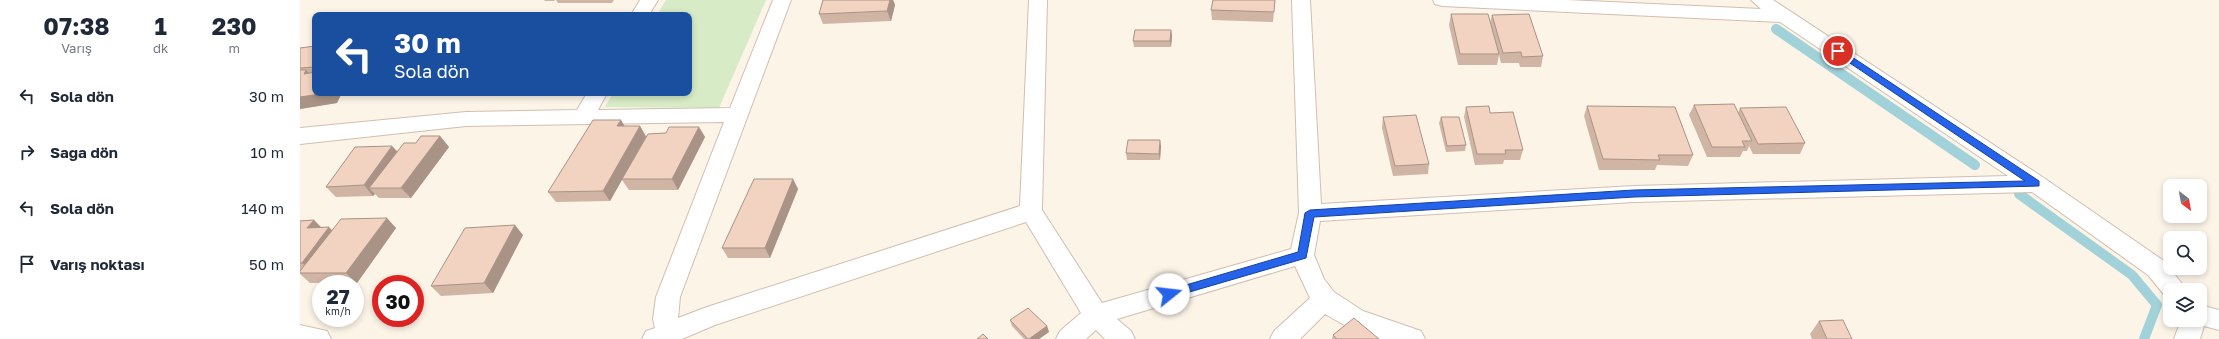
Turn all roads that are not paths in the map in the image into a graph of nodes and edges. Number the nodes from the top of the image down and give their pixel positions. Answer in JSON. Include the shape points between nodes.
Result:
{"nodes":[{"id":1,"x":649,"y":0,"type":"edge"},
{"id":2,"x":782,"y":0,"type":"edge"},
{"id":3,"x":1038,"y":0,"type":"edge"},
{"id":4,"x":1301,"y":0,"type":"edge"},
{"id":5,"x":1442,"y":0,"type":"edge"},
{"id":6,"x":1760,"y":0,"type":"edge"},
{"id":7,"x":642,"y":12,"type":"edge"},
{"id":8,"x":1784,"y":16,"type":"junction"},
{"id":9,"x":595,"y":96,"type":"edge"},
{"id":10,"x":737,"y":115,"type":"junction"},
{"id":11,"x":583,"y":117,"type":"junction"},
{"id":12,"x":300,"y":136,"type":"edge"},
{"id":13,"x":2036,"y":184,"type":"junction"},
{"id":14,"x":1031,"y":211,"type":"junction"},
{"id":15,"x":1310,"y":213,"type":"junction"},
{"id":16,"x":1302,"y":255,"type":"junction"},
{"id":17,"x":2169,"y":283,"type":"edge"},
{"id":18,"x":1325,"y":299,"type":"junction"},
{"id":19,"x":1096,"y":315,"type":"junction"},
{"id":20,"x":2207,"y":317,"type":"edge"},
{"id":21,"x":2219,"y":320,"type":"edge"},
{"id":22,"x":2191,"y":327,"type":"edge"},
{"id":23,"x":662,"y":335,"type":"edge"},
{"id":24,"x":300,"y":336,"type":"edge"},
{"id":25,"x":318,"y":339,"type":"edge"},
{"id":26,"x":1069,"y":339,"type":"edge"},
{"id":27,"x":1122,"y":339,"type":"edge"},
{"id":28,"x":1283,"y":339,"type":"edge"},
{"id":29,"x":1412,"y":339,"type":"edge"},
{"id":30,"x":2187,"y":339,"type":"edge"}],
"edges":[{"from":1,"to":7,"type":"street"},
{"from":2,"to":10,"type":"street"},
{"from":3,"to":14,"type":"street"},
{"from":4,"to":15,"type":"street"},
{"from":5,"to":8,"type":"street"},
{"from":6,"to":8,"type":"street"},
{"from":8,"to":13,"type":"street"},
{"from":9,"to":11,"type":"street"},
{"from":10,"to":11,"type":"street"},
{"from":10,"to":23,"type":"street","via":[[668,297]]},
{"from":11,"to":12,"type":"street","via":[[466,119]]},
{"from":13,"to":15,"type":"street","via":[[1634,194]]},
{"from":13,"to":17,"type":"street","via":[[2156,268]]},
{"from":14,"to":19,"type":"street"},
{"from":14,"to":23,"type":"street","via":[[707,317]]},
{"from":15,"to":16,"type":"street"},
{"from":16,"to":18,"type":"street","via":[[1316,287]]},
{"from":16,"to":19,"type":"street"},
{"from":18,"to":28,"type":"street"},
{"from":18,"to":29,"type":"street","via":[[1338,310],[1353,317]]},
{"from":19,"to":26,"type":"street"},
{"from":19,"to":27,"type":"street"},
{"from":20,"to":21,"type":"street"},
{"from":22,"to":30,"type":"street"},
{"from":24,"to":25,"type":"street"}]}
